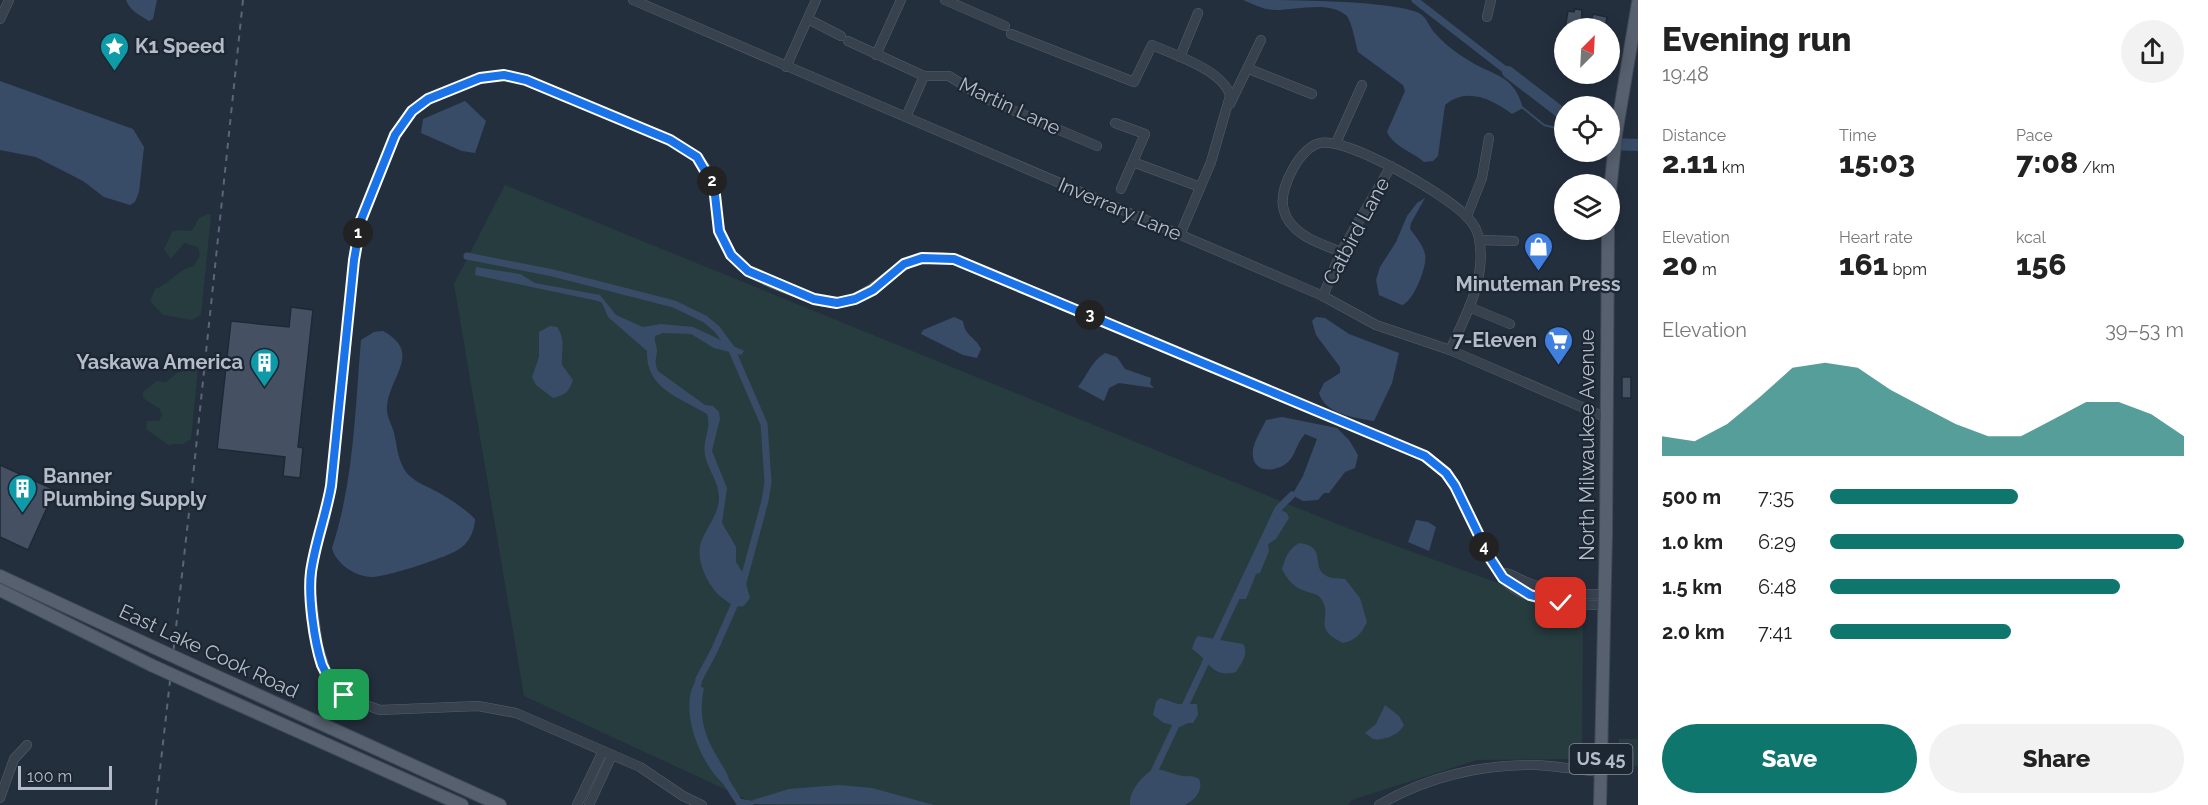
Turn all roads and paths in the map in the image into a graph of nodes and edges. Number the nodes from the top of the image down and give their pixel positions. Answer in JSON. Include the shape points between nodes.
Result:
{"nodes":[{"id":1,"x":9,"y":0,"type":"edge"},
{"id":2,"x":633,"y":0,"type":"edge"},
{"id":3,"x":816,"y":0,"type":"edge"},
{"id":4,"x":901,"y":0,"type":"edge"},
{"id":5,"x":945,"y":0,"type":"edge"},
{"id":6,"x":1491,"y":0,"type":"edge"},
{"id":7,"x":1638,"y":3,"type":"edge"},
{"id":8,"x":1198,"y":13,"type":"dead end"},
{"id":9,"x":1487,"y":17,"type":"dead end"},
{"id":10,"x":0,"y":19,"type":"edge"},
{"id":11,"x":808,"y":19,"type":"junction"},
{"id":12,"x":1261,"y":40,"type":"dead end"},
{"id":13,"x":876,"y":55,"type":"junction"},
{"id":14,"x":1180,"y":57,"type":"junction"},
{"id":15,"x":786,"y":67,"type":"junction"},
{"id":16,"x":1249,"y":69,"type":"junction"},
{"id":17,"x":924,"y":76,"type":"junction"},
{"id":18,"x":1362,"y":84,"type":"dead end"},
{"id":19,"x":1312,"y":94,"type":"dead end"},
{"id":20,"x":906,"y":117,"type":"junction"},
{"id":21,"x":1224,"y":117,"type":"junction"},
{"id":22,"x":1115,"y":123,"type":"dead end"},
{"id":23,"x":1489,"y":138,"type":"dead end"},
{"id":24,"x":1336,"y":143,"type":"junction"},
{"id":25,"x":1097,"y":146,"type":"dead end"},
{"id":26,"x":1133,"y":162,"type":"junction"},
{"id":27,"x":1390,"y":166,"type":"junction"},
{"id":28,"x":1611,"y":174,"type":"edge"},
{"id":29,"x":1200,"y":187,"type":"junction"},
{"id":30,"x":1121,"y":189,"type":"dead end"},
{"id":31,"x":1467,"y":216,"type":"junction"},
{"id":32,"x":1180,"y":235,"type":"junction"},
{"id":33,"x":1479,"y":240,"type":"junction"},
{"id":34,"x":1608,"y":240,"type":"edge"},
{"id":35,"x":1514,"y":241,"type":"dead end"},
{"id":36,"x":1341,"y":252,"type":"junction"},
{"id":37,"x":1323,"y":296,"type":"junction"},
{"id":38,"x":1469,"y":307,"type":"junction"},
{"id":39,"x":1510,"y":324,"type":"dead end"},
{"id":40,"x":1450,"y":350,"type":"junction"},
{"id":41,"x":1607,"y":418,"type":"junction"},
{"id":42,"x":0,"y":576,"type":"edge"},
{"id":43,"x":0,"y":590,"type":"edge"},
{"id":44,"x":1604,"y":599,"type":"junction"},
{"id":45,"x":27,"y":745,"type":"dead end"},
{"id":46,"x":607,"y":753,"type":"junction"},
{"id":47,"x":1601,"y":772,"type":"junction"},
{"id":48,"x":0,"y":798,"type":"edge"},
{"id":49,"x":462,"y":805,"type":"edge"},
{"id":50,"x":500,"y":805,"type":"edge"},
{"id":51,"x":578,"y":805,"type":"edge"},
{"id":52,"x":589,"y":805,"type":"edge"},
{"id":53,"x":702,"y":805,"type":"edge"},
{"id":54,"x":1379,"y":805,"type":"edge"},
{"id":55,"x":1600,"y":805,"type":"edge"}],
"edges":[{"from":1,"to":10,"type":"street"},
{"from":2,"to":15,"type":"street","name":"Inverrary Lane"},
{"from":3,"to":11,"type":"street"},
{"from":4,"to":13,"type":"street"},
{"from":5,"to":14,"type":"street","via":[[1134,82],[1152,45]]},
{"from":6,"to":9,"type":"street"},
{"from":7,"to":28,"type":"main road"},
{"from":8,"to":14,"type":"street"},
{"from":11,"to":13,"type":"street","name":"Martin Lane"},
{"from":11,"to":15,"type":"street"},
{"from":12,"to":16,"type":"street"},
{"from":13,"to":17,"type":"street","name":"Martin Lane"},
{"from":14,"to":21,"type":"street","via":[[1224,84],[1230,96]]},
{"from":15,"to":20,"type":"street","name":"Inverrary Lane"},
{"from":16,"to":19,"type":"street"},
{"from":16,"to":21,"type":"street"},
{"from":17,"to":20,"type":"street"},
{"from":17,"to":25,"type":"street","name":"Martin Lane","via":[[949,76],[982,97]]},
{"from":18,"to":24,"type":"street"},
{"from":20,"to":32,"type":"street","name":"Inverrary Lane"},
{"from":21,"to":29,"type":"street"},
{"from":22,"to":26,"type":"street","via":[[1145,134]]},
{"from":23,"to":31,"type":"street","via":[[1482,178]]},
{"from":24,"to":27,"type":"street"},
{"from":24,"to":36,"type":"street","via":[[1312,146],[1299,158],[1283,205],[1300,233]]},
{"from":26,"to":29,"type":"street"},
{"from":26,"to":30,"type":"street"},
{"from":27,"to":31,"type":"street"},
{"from":27,"to":36,"type":"street","name":"Catbird Lane"},
{"from":29,"to":32,"type":"street"},
{"from":31,"to":33,"type":"street"},
{"from":32,"to":37,"type":"street","name":"Inverrary Lane"},
{"from":33,"to":35,"type":"street"},
{"from":33,"to":38,"type":"street","via":[[1479,277]]},
{"from":34,"to":41,"type":"main road","name":"North Milwaukee Avenue","number":"US 45"},
{"from":36,"to":37,"type":"street","name":"Catbird Lane"},
{"from":37,"to":40,"type":"street","name":"Inverrary Lane","via":[[1376,325]]},
{"from":38,"to":39,"type":"street"},
{"from":38,"to":40,"type":"street"},
{"from":40,"to":41,"type":"street","name":"Inverrary Lane"},
{"from":41,"to":44,"type":"main road","name":"North Milwaukee Avenue","number":"US 45"},
{"from":42,"to":50,"type":"main road","name":"East Lake Cook Road","bridge":true},
{"from":43,"to":49,"type":"main road","name":"East Lake Cook Road","bridge":true,"via":[[208,691]]},
{"from":44,"to":46,"type":"street","via":[[1568,604],[1541,599],[1510,584],[1490,558],[1455,486],[1425,456],[954,259],[922,258],[904,264],[873,290],[837,303],[814,299],[748,271],[731,255],[719,231],[714,186],[697,157],[670,140],[526,80],[493,75],[428,99],[412,111],[395,135],[361,220],[331,486],[311,572],[318,646],[334,686],[365,706],[380,710],[497,708],[533,718]]},
{"from":44,"to":47,"type":"main road","name":"North Milwaukee Avenue","number":"US 45"},
{"from":45,"to":48,"type":"street","via":[[14,759]]},
{"from":46,"to":51,"type":"street"},
{"from":46,"to":52,"type":"street"},
{"from":46,"to":53,"type":"street","via":[[640,767]]},
{"from":47,"to":54,"type":"street","via":[[1538,765],[1485,768],[1433,780]]},
{"from":47,"to":55,"type":"main road","name":"North Milwaukee Avenue","number":"US 45"}]}
